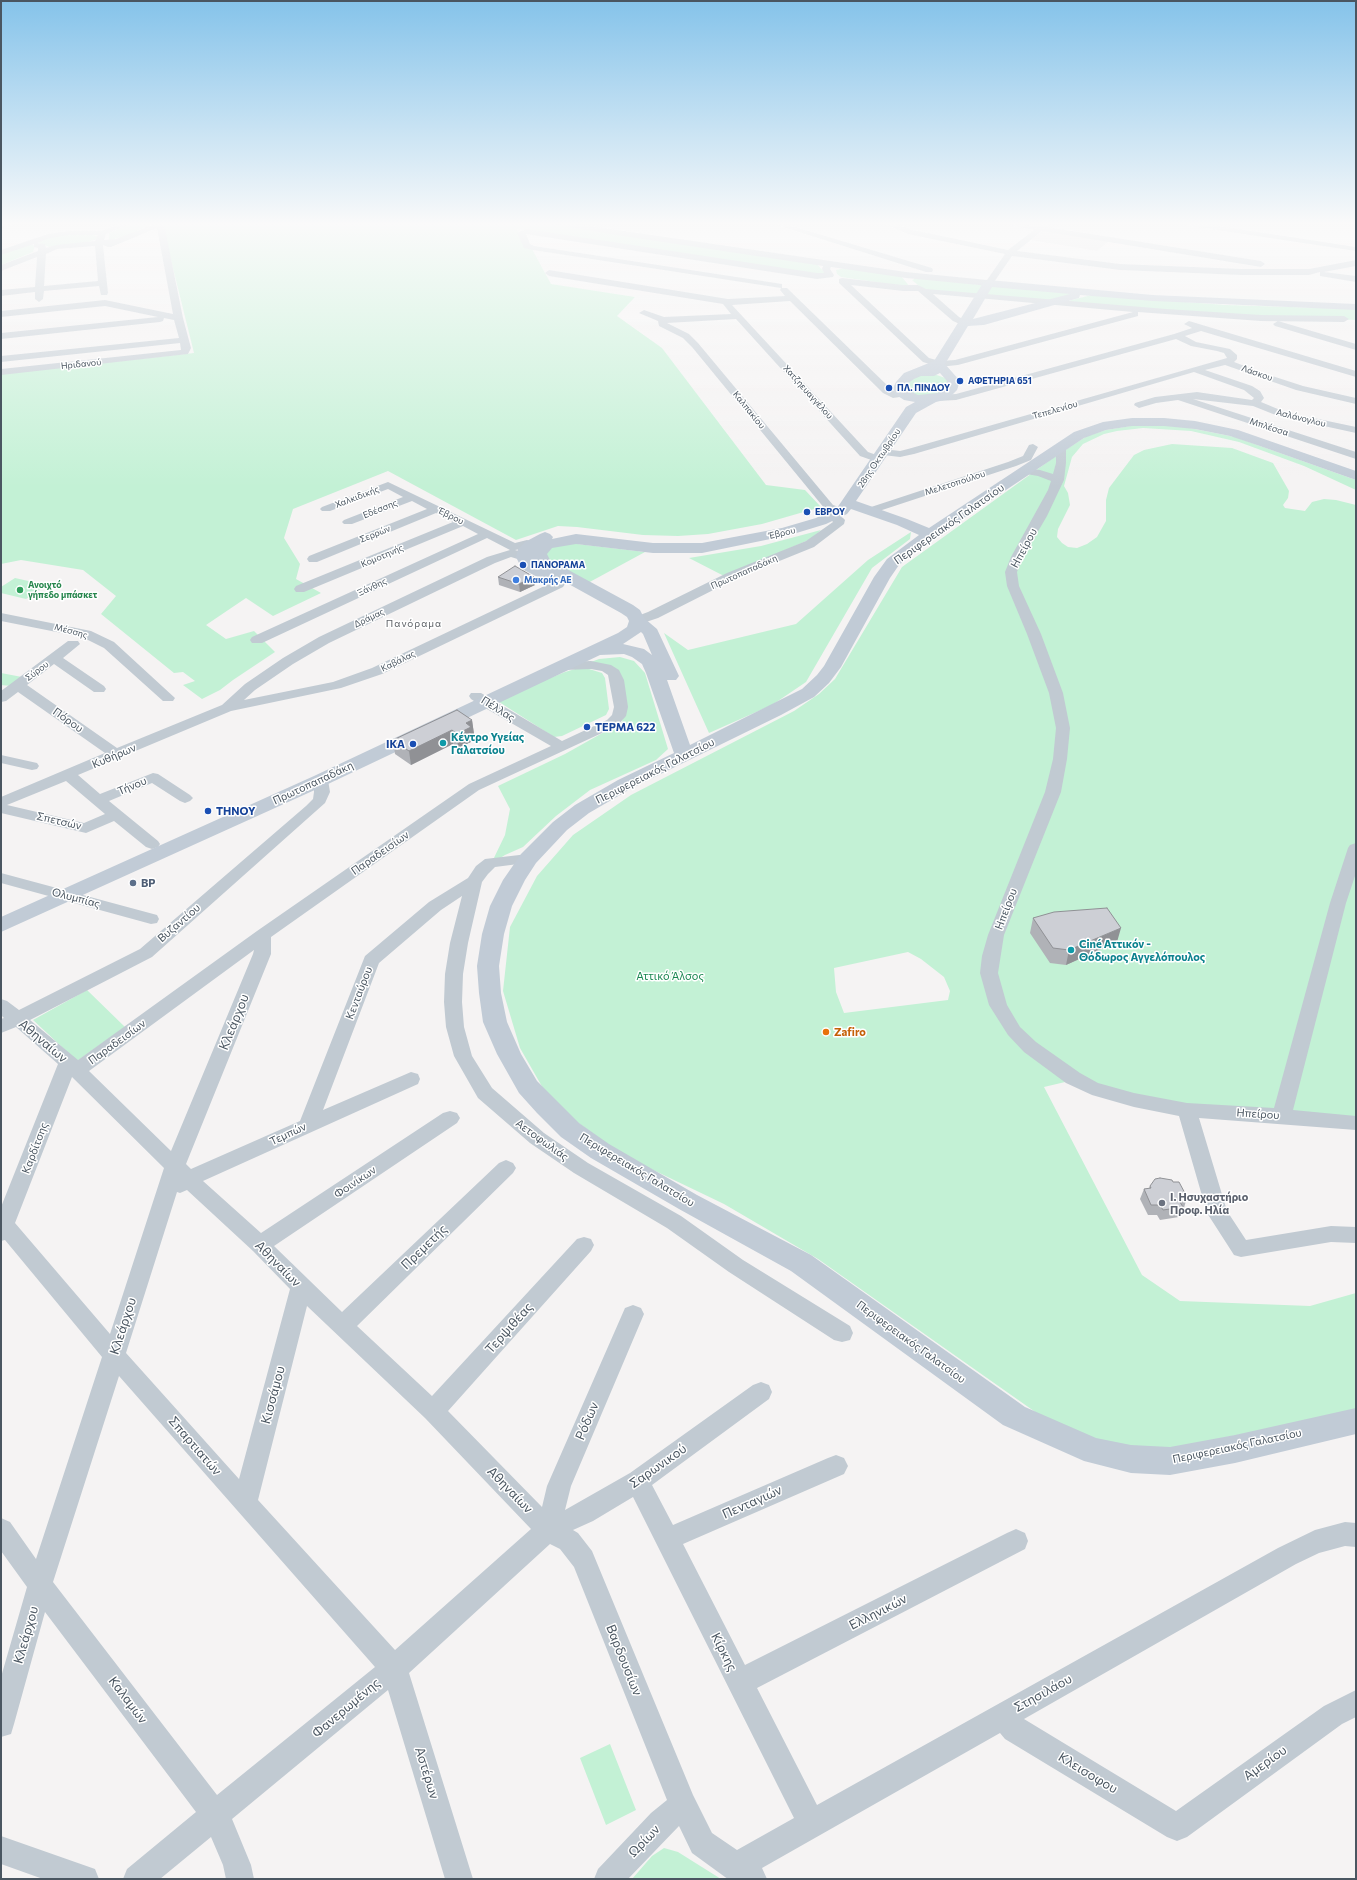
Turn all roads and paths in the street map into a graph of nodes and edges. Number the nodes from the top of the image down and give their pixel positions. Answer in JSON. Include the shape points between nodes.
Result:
{"nodes":[{"id":1,"x":22,"y":312,"type":"edge"},
{"id":2,"x":148,"y":312,"type":"edge"},
{"id":3,"x":177,"y":312,"type":"edge"},
{"id":4,"x":734,"y":312,"type":"edge"},
{"id":5,"x":806,"y":312,"type":"edge"},
{"id":6,"x":875,"y":312,"type":"edge"},
{"id":7,"x":947,"y":312,"type":"edge"},
{"id":8,"x":971,"y":312,"type":"edge"},
{"id":9,"x":1017,"y":312,"type":"edge"},
{"id":10,"x":1138,"y":312,"type":"edge"},
{"id":11,"x":1162,"y":312,"type":"edge"},
{"id":12,"x":1166,"y":312,"type":"junction"},
{"id":13,"x":1328,"y":312,"type":"edge"},
{"id":14,"x":644,"y":313,"type":"dead end"},
{"id":15,"x":1,"y":314,"type":"edge"},
{"id":16,"x":739,"y":316,"type":"junction"},
{"id":17,"x":178,"y":318,"type":"junction"},
{"id":18,"x":1261,"y":318,"type":"junction"},
{"id":19,"x":1344,"y":319,"type":"junction"},
{"id":20,"x":663,"y":320,"type":"junction"},
{"id":21,"x":1356,"y":322,"type":"edge"},
{"id":22,"x":964,"y":323,"type":"junction"},
{"id":23,"x":1200,"y":328,"type":"junction"},
{"id":24,"x":1,"y":336,"type":"edge"},
{"id":25,"x":1177,"y":336,"type":"junction"},
{"id":26,"x":184,"y":340,"type":"junction"},
{"id":27,"x":1356,"y":347,"type":"edge"},
{"id":28,"x":1,"y":359,"type":"edge"},
{"id":29,"x":1226,"y":362,"type":"junction"},
{"id":30,"x":939,"y":364,"type":"junction"},
{"id":31,"x":1194,"y":369,"type":"junction"},
{"id":32,"x":1,"y":372,"type":"edge"},
{"id":33,"x":920,"y":372,"type":"junction"},
{"id":34,"x":1356,"y":374,"type":"edge"},
{"id":35,"x":948,"y":375,"type":"junction"},
{"id":36,"x":935,"y":398,"type":"junction"},
{"id":37,"x":1181,"y":398,"type":"junction"},
{"id":38,"x":907,"y":400,"type":"junction"},
{"id":39,"x":1356,"y":401,"type":"edge"},
{"id":40,"x":1255,"y":403,"type":"junction"},
{"id":41,"x":1140,"y":405,"type":"dead end"},
{"id":42,"x":1356,"y":430,"type":"edge"},
{"id":43,"x":1061,"y":446,"type":"junction"},
{"id":44,"x":1033,"y":447,"type":"dead end"},
{"id":45,"x":881,"y":455,"type":"junction"},
{"id":46,"x":1356,"y":456,"type":"edge"},
{"id":47,"x":1024,"y":471,"type":"junction"},
{"id":48,"x":1353,"y":471,"type":"edge"},
{"id":49,"x":1058,"y":480,"type":"junction"},
{"id":50,"x":388,"y":485,"type":"joint"},
{"id":51,"x":412,"y":497,"type":"junction"},
{"id":52,"x":847,"y":508,"type":"junction"},
{"id":53,"x":326,"y":509,"type":"dead end"},
{"id":54,"x":437,"y":509,"type":"junction"},
{"id":55,"x":348,"y":522,"type":"dead end"},
{"id":56,"x":463,"y":522,"type":"junction"},
{"id":57,"x":934,"y":532,"type":"junction"},
{"id":58,"x":488,"y":534,"type":"junction"},
{"id":59,"x":516,"y":552,"type":"junction"},
{"id":60,"x":313,"y":559,"type":"dead end"},
{"id":61,"x":559,"y":584,"type":"junction"},
{"id":62,"x":300,"y":589,"type":"dead end"},
{"id":63,"x":1,"y":616,"type":"edge"},
{"id":64,"x":637,"y":621,"type":"junction"},
{"id":65,"x":606,"y":635,"type":"junction"},
{"id":66,"x":624,"y":638,"type":"junction"},
{"id":67,"x":257,"y":640,"type":"dead end"},
{"id":68,"x":73,"y":644,"type":"dead end"},
{"id":69,"x":593,"y":652,"type":"junction"},
{"id":70,"x":662,"y":656,"type":"junction"},
{"id":71,"x":54,"y":658,"type":"junction"},
{"id":72,"x":564,"y":666,"type":"junction"},
{"id":73,"x":99,"y":689,"type":"dead end"},
{"id":74,"x":7,"y":691,"type":"edge"},
{"id":75,"x":168,"y":698,"type":"dead end"},
{"id":76,"x":481,"y":699,"type":"junction"},
{"id":77,"x":227,"y":708,"type":"junction"},
{"id":78,"x":561,"y":746,"type":"junction"},
{"id":79,"x":691,"y":752,"type":"junction"},
{"id":80,"x":117,"y":755,"type":"junction"},
{"id":81,"x":1,"y":759,"type":"edge"},
{"id":82,"x":32,"y":766,"type":"dead end"},
{"id":83,"x":68,"y":775,"type":"junction"},
{"id":84,"x":321,"y":780,"type":"junction"},
{"id":85,"x":185,"y":798,"type":"dead end"},
{"id":86,"x":98,"y":800,"type":"junction"},
{"id":87,"x":1,"y":802,"type":"edge"},
{"id":88,"x":1,"y":808,"type":"edge"},
{"id":89,"x":115,"y":816,"type":"junction"},
{"id":90,"x":152,"y":844,"type":"junction"},
{"id":91,"x":1356,"y":848,"type":"edge"},
{"id":92,"x":528,"y":859,"type":"junction"},
{"id":93,"x":1,"y":878,"type":"edge"},
{"id":94,"x":474,"y":882,"type":"junction"},
{"id":95,"x":58,"y":893,"type":"junction"},
{"id":96,"x":1,"y":914,"type":"edge"},
{"id":97,"x":151,"y":919,"type":"dead end"},
{"id":98,"x":1,"y":925,"type":"edge"},
{"id":99,"x":263,"y":935,"type":"junction"},
{"id":100,"x":1,"y":1006,"type":"edge"},
{"id":101,"x":9,"y":1024,"type":"edge"},
{"id":102,"x":73,"y":1066,"type":"junction"},
{"id":103,"x":411,"y":1079,"type":"dead end"},
{"id":104,"x":1187,"y":1110,"type":"junction"},
{"id":105,"x":1282,"y":1116,"type":"junction"},
{"id":106,"x":450,"y":1118,"type":"dead end"},
{"id":107,"x":1356,"y":1123,"type":"edge"},
{"id":108,"x":308,"y":1125,"type":"junction"},
{"id":109,"x":506,"y":1168,"type":"dead end"},
{"id":110,"x":182,"y":1172,"type":"junction"},
{"id":111,"x":688,"y":1202,"type":"junction"},
{"id":112,"x":674,"y":1222,"type":"junction"},
{"id":113,"x":2,"y":1226,"type":"edge"},
{"id":114,"x":1356,"y":1235,"type":"edge"},
{"id":115,"x":260,"y":1245,"type":"junction"},
{"id":116,"x":584,"y":1245,"type":"dead end"},
{"id":117,"x":301,"y":1287,"type":"junction"},
{"id":118,"x":633,"y":1314,"type":"dead end"},
{"id":119,"x":343,"y":1325,"type":"junction"},
{"id":120,"x":842,"y":1333,"type":"dead end"},
{"id":121,"x":114,"y":1354,"type":"junction"},
{"id":122,"x":761,"y":1392,"type":"dead end"},
{"id":123,"x":433,"y":1411,"type":"junction"},
{"id":124,"x":1356,"y":1422,"type":"edge"},
{"id":125,"x":836,"y":1466,"type":"dead end"},
{"id":126,"x":638,"y":1481,"type":"junction"},
{"id":127,"x":245,"y":1503,"type":"junction"},
{"id":128,"x":1,"y":1530,"type":"edge"},
{"id":129,"x":548,"y":1530,"type":"junction"},
{"id":130,"x":1356,"y":1535,"type":"edge"},
{"id":131,"x":668,"y":1539,"type":"junction"},
{"id":132,"x":1016,"y":1541,"type":"dead end"},
{"id":133,"x":40,"y":1585,"type":"junction"},
{"id":134,"x":394,"y":1668,"type":"junction"},
{"id":135,"x":740,"y":1682,"type":"junction"},
{"id":136,"x":1356,"y":1703,"type":"edge"},
{"id":137,"x":1002,"y":1716,"type":"junction"},
{"id":138,"x":1,"y":1724,"type":"edge"},
{"id":139,"x":684,"y":1805,"type":"junction"},
{"id":140,"x":216,"y":1816,"type":"junction"},
{"id":141,"x":811,"y":1823,"type":"junction"},
{"id":142,"x":1177,"y":1827,"type":"joint"},
{"id":143,"x":1,"y":1850,"type":"edge"},
{"id":144,"x":744,"y":1873,"type":"edge"},
{"id":145,"x":85,"y":1879,"type":"edge"},
{"id":146,"x":138,"y":1879,"type":"edge"},
{"id":147,"x":240,"y":1879,"type":"edge"},
{"id":148,"x":459,"y":1879,"type":"edge"},
{"id":149,"x":608,"y":1879,"type":"edge"}],
"edges":[{"from":1,"to":15,"type":"street"},
{"from":2,"to":17,"type":"street"},
{"from":3,"to":17,"type":"street"},
{"from":4,"to":16,"type":"street","name":"Χατζηευαγγέλου"},
{"from":5,"to":38,"type":"street","via":[[887,391]]},
{"from":6,"to":30,"type":"street","via":[[926,360]]},
{"from":7,"to":22,"type":"street"},
{"from":8,"to":22,"type":"main road"},
{"from":9,"to":22,"type":"main road","via":[[980,322]]},
{"from":10,"to":30,"type":"street","via":[[955,363]]},
{"from":11,"to":12,"type":"street"},
{"from":12,"to":18,"type":"street"},
{"from":12,"to":23,"type":"street"},
{"from":13,"to":19,"type":"street"},
{"from":14,"to":20,"type":"street"},
{"from":16,"to":20,"type":"street"},
{"from":16,"to":45,"type":"street","name":"Χατζηευαγγέλου","via":[[864,454]]},
{"from":17,"to":24,"type":"street"},
{"from":17,"to":26,"type":"street"},
{"from":18,"to":19,"type":"street"},
{"from":18,"to":27,"type":"street"},
{"from":19,"to":21,"type":"street"},
{"from":20,"to":52,"type":"street","name":"Καλπακίου","via":[[662,324],[666,327],[686,336],[695,344],[829,507]]},
{"from":22,"to":30,"type":"main road"},
{"from":23,"to":25,"type":"street"},
{"from":23,"to":34,"type":"street"},
{"from":25,"to":29,"type":"street","name":"Λάσκου","via":[[1194,344],[1227,351],[1232,355],[1232,359]]},
{"from":25,"to":36,"type":"street","via":[[956,397]]},
{"from":26,"to":28,"type":"street"},
{"from":26,"to":32,"type":"street","name":"Ηριδανού","via":[[185,352]]},
{"from":29,"to":31,"type":"street","name":"Τεπελενίου"},
{"from":29,"to":39,"type":"street","name":"Λάσκου","via":[[1300,388]]},
{"from":30,"to":33,"type":"main road","name":"28ης Οκτωβρίου"},
{"from":30,"to":35,"type":"main road"},
{"from":31,"to":40,"type":"street","via":[[1248,388],[1259,398]]},
{"from":31,"to":45,"type":"street","name":"Τεπελενίου","via":[[910,452]]},
{"from":33,"to":35,"type":"main road"},
{"from":33,"to":38,"type":"main road","name":"28ης Οκτωβρίου","via":[[909,376],[899,388]]},
{"from":35,"to":36,"type":"main road","name":"28ης Οκτωβρίου","via":[[954,381],[951,390]]},
{"from":36,"to":38,"type":"main road","name":"28ης Οκτωβρίου"},
{"from":37,"to":40,"type":"street","via":[[1198,395]]},
{"from":37,"to":41,"type":"street","via":[[1155,400]]},
{"from":37,"to":46,"type":"street","name":"Μπλέσσα"},
{"from":38,"to":45,"type":"main road","name":"28ης Οκτωβρίου"},
{"from":40,"to":42,"type":"street","name":"Ασλάνογλου","via":[[1282,414]]},
{"from":43,"to":47,"type":"main road","name":"Περιφερειακός Γαλατσίου"},
{"from":43,"to":48,"type":"main road","name":"Περιφερειακός Γαλατσίου","via":[[1087,431],[1113,425],[1142,422],[1182,423],[1233,433]]},
{"from":43,"to":49,"type":"street","name":"Ηπείρου"},
{"from":44,"to":52,"type":"street","name":"Μελετοπούλου","via":[[1027,458],[1012,464]]},
{"from":45,"to":52,"type":"main road","name":"28ης Οκτωβρίου"},
{"from":47,"to":49,"type":"street","via":[[1040,473]]},
{"from":47,"to":57,"type":"main road","name":"Περιφερειακός Γαλατσίου"},
{"from":49,"to":104,"type":"street","name":"Ηπείρου","via":[[1041,516],[1013,564],[1011,576],[1056,693],[1063,728],[1060,759],[1053,792],[996,935],[989,973],[998,1005],[1014,1031],[1040,1055],[1092,1088],[1134,1100]]},
{"from":50,"to":51,"type":"street","name":"Έβρου"},
{"from":50,"to":53,"type":"street","name":"Χαλκιδικής"},
{"from":51,"to":54,"type":"street","name":"Έβρου"},
{"from":51,"to":55,"type":"street","name":"Εδέσσης"},
{"from":52,"to":57,"type":"main road"},
{"from":52,"to":59,"type":"main road","name":"Έβρου","via":[[790,523],[699,540],[653,541],[575,532],[547,536]]},
{"from":52,"to":64,"type":"street","name":"Πρωτοπαπαδάκη","via":[[838,524],[810,544],[731,576],[653,616]]},
{"from":52,"to":64,"type":"main road","name":"Έβρου","via":[[785,532],[702,548],[654,548],[576,539],[555,542],[540,551],[540,560],[548,567],[621,606],[634,614]]},
{"from":54,"to":56,"type":"street","name":"Έβρου"},
{"from":54,"to":60,"type":"street","name":"Σερρών"},
{"from":56,"to":58,"type":"street","name":"Έβρου"},
{"from":56,"to":62,"type":"street","name":"Κομοτηνής"},
{"from":57,"to":79,"type":"main road","name":"Περιφερειακός Γαλατσίου","via":[[893,562],[823,680],[802,696]]},
{"from":58,"to":59,"type":"street","name":"Έβρου"},
{"from":58,"to":67,"type":"street","name":"Ξάνθης"},
{"from":59,"to":61,"type":"main road","name":"Έβρου","via":[[533,570]]},
{"from":59,"to":77,"type":"street","name":"Δράμας","via":[[491,560],[324,640],[250,687]]},
{"from":61,"to":65,"type":"main road","name":"Έβρου","via":[[618,617],[620,624]]},
{"from":61,"to":77,"type":"street","name":"Καβάλας","via":[[377,671],[336,685]]},
{"from":63,"to":75,"type":"street","name":"Μέσσης","via":[[86,634],[109,645]]},
{"from":64,"to":66,"type":"main road","via":[[637,626]]},
{"from":64,"to":70,"type":"main road","via":[[651,633]]},
{"from":65,"to":66,"type":"main road"},
{"from":65,"to":76,"type":"main road","name":"Πρωτοπαπαδάκη"},
{"from":66,"to":69,"type":"main road","name":"Πρωτοπαπαδάκη"},
{"from":66,"to":70,"type":"main road","via":[[650,646]]},
{"from":68,"to":71,"type":"street","name":"Σύρου"},
{"from":69,"to":72,"type":"main road","name":"Πρωτοπαπαδάκη"},
{"from":69,"to":79,"type":"main road","via":[[609,648],[625,649],[638,653],[649,661]]},
{"from":70,"to":79,"type":"main road"},
{"from":71,"to":73,"type":"street"},
{"from":71,"to":74,"type":"street","name":"Σύρου"},
{"from":72,"to":76,"type":"main road","name":"Πρωτοπαπαδάκη"},
{"from":72,"to":78,"type":"street","name":"Παραδεισίων","via":[[579,664],[606,668],[614,673],[621,707],[619,716],[612,723]]},
{"from":74,"to":80,"type":"street","name":"Πόρου"},
{"from":76,"to":78,"type":"street","name":"Πέλλας"},
{"from":76,"to":84,"type":"main road","name":"Πρωτοπαπαδάκη"},
{"from":76,"to":90,"type":"main road","name":"Πρωτοπαπαδάκη"},
{"from":77,"to":80,"type":"street","name":"Κυθήρων"},
{"from":78,"to":99,"type":"street","name":"Παραδεισίων","via":[[474,787]]},
{"from":79,"to":92,"type":"main road","name":"Περιφερειακός Γαλατσίου","via":[[625,784],[582,809],[560,826]]},
{"from":80,"to":83,"type":"street","name":"Κυθήρων"},
{"from":81,"to":82,"type":"street"},
{"from":83,"to":86,"type":"street"},
{"from":83,"to":87,"type":"street","name":"Κυθήρων"},
{"from":84,"to":95,"type":"main road","name":"Πρωτοπαπαδάκη"},
{"from":84,"to":101,"type":"street","name":"Βυζαντίου","via":[[320,800],[312,809],[146,953]]},
{"from":85,"to":86,"type":"street","name":"Τήνου","via":[[153,777]]},
{"from":86,"to":89,"type":"street"},
{"from":88,"to":89,"type":"street","name":"Σπετσών","via":[[86,828]]},
{"from":89,"to":90,"type":"street"},
{"from":90,"to":95,"type":"main road","name":"Πρωτοπαπαδάκη"},
{"from":91,"to":105,"type":"street","via":[[1338,903]]},
{"from":92,"to":94,"type":"street","name":"Αετοφωλιάς","via":[[491,863],[482,870]]},
{"from":92,"to":111,"type":"main road","name":"Περιφερειακός Γαλατσίου","via":[[501,906],[488,966],[495,1022],[509,1054],[528,1087],[570,1130],[600,1151]]},
{"from":93,"to":95,"type":"street","name":"Ολυμπίας"},
{"from":94,"to":108,"type":"street","name":"Κενταύρου","via":[[435,906],[371,960]]},
{"from":94,"to":112,"type":"street","name":"Αετοφωλιάς","via":[[459,943],[453,1002],[455,1027],[463,1056],[474,1075],[485,1093],[537,1138],[582,1168]]},
{"from":95,"to":96,"type":"main road","name":"Πρωτοπαπαδάκη"},
{"from":95,"to":97,"type":"street","name":"Ολυμπίας"},
{"from":95,"to":98,"type":"main road","name":"Πρωτοπαπαδάκη"},
{"from":99,"to":102,"type":"street","name":"Παραδεισίων"},
{"from":99,"to":110,"type":"street","name":"Κλεάρχου","via":[[262,954]]},
{"from":100,"to":101,"type":"street","name":"Αθηναίων"},
{"from":101,"to":102,"type":"street","name":"Αθηναίων"},
{"from":102,"to":110,"type":"street","name":"Αθηναίων"},
{"from":102,"to":113,"type":"street","name":"Καρδίτσης"},
{"from":103,"to":108,"type":"street","name":"Τεμπών"},
{"from":104,"to":105,"type":"street","name":"Ηπείρου"},
{"from":104,"to":114,"type":"street","via":[[1217,1213],[1241,1249],[1331,1234]]},
{"from":105,"to":107,"type":"street","name":"Ηπείρου"},
{"from":106,"to":115,"type":"street","name":"Φοινίκων"},
{"from":108,"to":110,"type":"street","name":"Τεμπών"},
{"from":109,"to":119,"type":"street","name":"Πρεμετής"},
{"from":110,"to":115,"type":"street","name":"Αθηναίων"},
{"from":110,"to":121,"type":"street","name":"Κλεάρχου","via":[[166,1193]]},
{"from":111,"to":112,"type":"street"},
{"from":111,"to":124,"type":"main road","name":"Περιφερειακός Γαλατσίου","via":[[801,1263],[1014,1416],[1095,1451],[1131,1459],[1170,1461]]},
{"from":112,"to":120,"type":"street","name":"Αετοφωλιάς","via":[[736,1266]]},
{"from":113,"to":121,"type":"street","name":"Σπαρτιατών"},
{"from":115,"to":117,"type":"street","name":"Αθηναίων"},
{"from":116,"to":123,"type":"street","name":"Τερψιθέας"},
{"from":117,"to":119,"type":"street","name":"Αθηναίων"},
{"from":117,"to":127,"type":"street","name":"Κισσάμου"},
{"from":118,"to":129,"type":"street","name":"Ρόδων","via":[[559,1486]]},
{"from":119,"to":123,"type":"street","name":"Αθηναίων"},
{"from":121,"to":127,"type":"street","name":"Σπαρτιατών"},
{"from":121,"to":133,"type":"street","name":"Κλεάρχου"},
{"from":122,"to":126,"type":"street","name":"Σαρωνικού"},
{"from":123,"to":129,"type":"street","name":"Αθηναίων"},
{"from":125,"to":131,"type":"street","name":"Πενταγιών"},
{"from":126,"to":129,"type":"street","name":"Σαρωνικού","via":[[584,1513]]},
{"from":126,"to":131,"type":"street","name":"Κίρκης"},
{"from":127,"to":134,"type":"street","name":"Σπαρτιατών"},
{"from":128,"to":133,"type":"street","name":"Καλαμών"},
{"from":129,"to":134,"type":"street","name":"Φανερωμένης"},
{"from":129,"to":139,"type":"street","name":"Βαρδουσίων","via":[[569,1541],[583,1559]]},
{"from":130,"to":137,"type":"street","name":"Στησιλάου","via":[[1345,1534],[1315,1542],[1287,1556]]},
{"from":131,"to":135,"type":"street","name":"Κίρκης"},
{"from":132,"to":135,"type":"street","name":"Ελληνικών"},
{"from":133,"to":138,"type":"street","name":"Κλεάρχου"},
{"from":133,"to":140,"type":"street","name":"Καλαμών"},
{"from":134,"to":140,"type":"street","name":"Φανερωμένης"},
{"from":134,"to":148,"type":"street","name":"Αστέρων"},
{"from":135,"to":141,"type":"street","name":"Κίρκης"},
{"from":136,"to":142,"type":"street","name":"Αμερίου","via":[[1333,1715]]},
{"from":137,"to":141,"type":"street","name":"Στησιλάου"},
{"from":137,"to":142,"type":"street","name":"Κλεισοφου","via":[[1015,1729]]},
{"from":139,"to":144,"type":"street","name":"Βαρδουσίων","via":[[702,1843]]},
{"from":139,"to":149,"type":"street","name":"Ωρίων","via":[[661,1823]]},
{"from":140,"to":146,"type":"street","name":"Φανερωμένης"},
{"from":140,"to":147,"type":"street","name":"Καλαμών","via":[[237,1865]]},
{"from":141,"to":144,"type":"street","name":"Στησιλάου"},
{"from":143,"to":145,"type":"street"}]}
